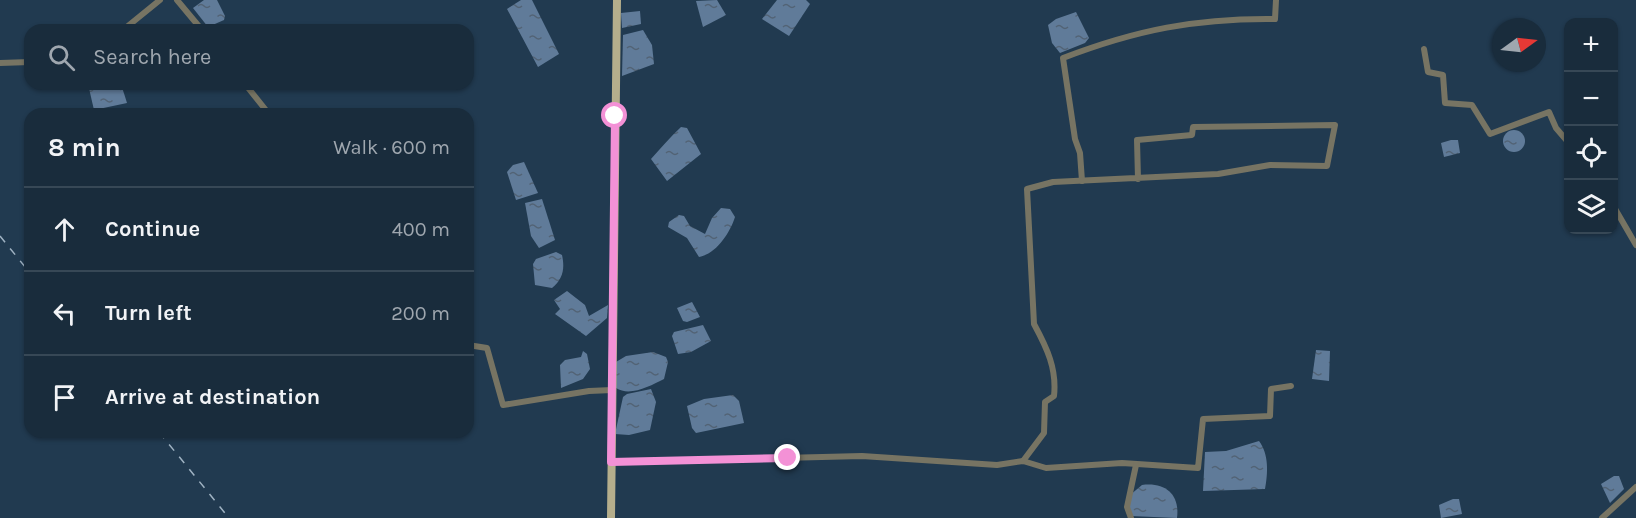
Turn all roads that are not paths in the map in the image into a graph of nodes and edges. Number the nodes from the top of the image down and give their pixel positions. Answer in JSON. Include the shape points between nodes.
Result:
{"nodes":[{"id":1,"x":160,"y":0,"type":"edge"},
{"id":2,"x":177,"y":0,"type":"edge"},
{"id":3,"x":617,"y":0,"type":"edge"},
{"id":4,"x":1276,"y":0,"type":"edge"},
{"id":5,"x":130,"y":24,"type":"edge"},
{"id":6,"x":197,"y":24,"type":"edge"},
{"id":7,"x":1424,"y":49,"type":"dead end"},
{"id":8,"x":24,"y":62,"type":"edge"},
{"id":9,"x":0,"y":63,"type":"edge"},
{"id":10,"x":250,"y":90,"type":"edge"},
{"id":11,"x":264,"y":108,"type":"edge"},
{"id":12,"x":1564,"y":137,"type":"edge"},
{"id":13,"x":1138,"y":179,"type":"junction"},
{"id":14,"x":1082,"y":181,"type":"junction"},
{"id":15,"x":1618,"y":214,"type":"edge"},
{"id":16,"x":1636,"y":245,"type":"edge"},
{"id":17,"x":474,"y":346,"type":"edge"},
{"id":18,"x":1291,"y":387,"type":"dead end"},
{"id":19,"x":612,"y":390,"type":"junction"},
{"id":20,"x":1023,"y":461,"type":"junction"},
{"id":21,"x":611,"y":462,"type":"junction"},
{"id":22,"x":1136,"y":465,"type":"junction"},
{"id":23,"x":1636,"y":487,"type":"edge"},
{"id":24,"x":611,"y":518,"type":"edge"},
{"id":25,"x":1131,"y":518,"type":"edge"},
{"id":26,"x":1602,"y":518,"type":"edge"}],
"edges":[{"from":1,"to":5,"type":"street"},
{"from":2,"to":6,"type":"street"},
{"from":3,"to":19,"type":"main road"},
{"from":4,"to":14,"type":"street","via":[[1275,19],[1215,20],[1143,30],[1063,58]]},
{"from":7,"to":12,"type":"street","via":[[1428,72],[1443,75],[1445,103],[1473,105],[1490,134],[1549,112]]},
{"from":8,"to":9,"type":"street"},
{"from":10,"to":11,"type":"street"},
{"from":13,"to":13,"type":"street","via":[[1218,174],[1270,165],[1328,166],[1335,125],[1193,127],[1192,135],[1137,140]]},
{"from":13,"to":14,"type":"street"},
{"from":14,"to":20,"type":"street","via":[[1053,182],[1027,189],[1034,324],[1056,377],[1054,396],[1045,402],[1044,433]]},
{"from":15,"to":16,"type":"street"},
{"from":17,"to":19,"type":"street","via":[[487,348],[503,405],[589,390]]},
{"from":18,"to":22,"type":"street","via":[[1270,389],[1270,416],[1203,419],[1198,468]]},
{"from":19,"to":21,"type":"main road"},
{"from":20,"to":21,"type":"street","via":[[997,465],[862,456]]},
{"from":20,"to":22,"type":"street","via":[[1046,468]]},
{"from":21,"to":24,"type":"main road"},
{"from":22,"to":25,"type":"street","via":[[1127,507]]},
{"from":23,"to":26,"type":"street"}]}
